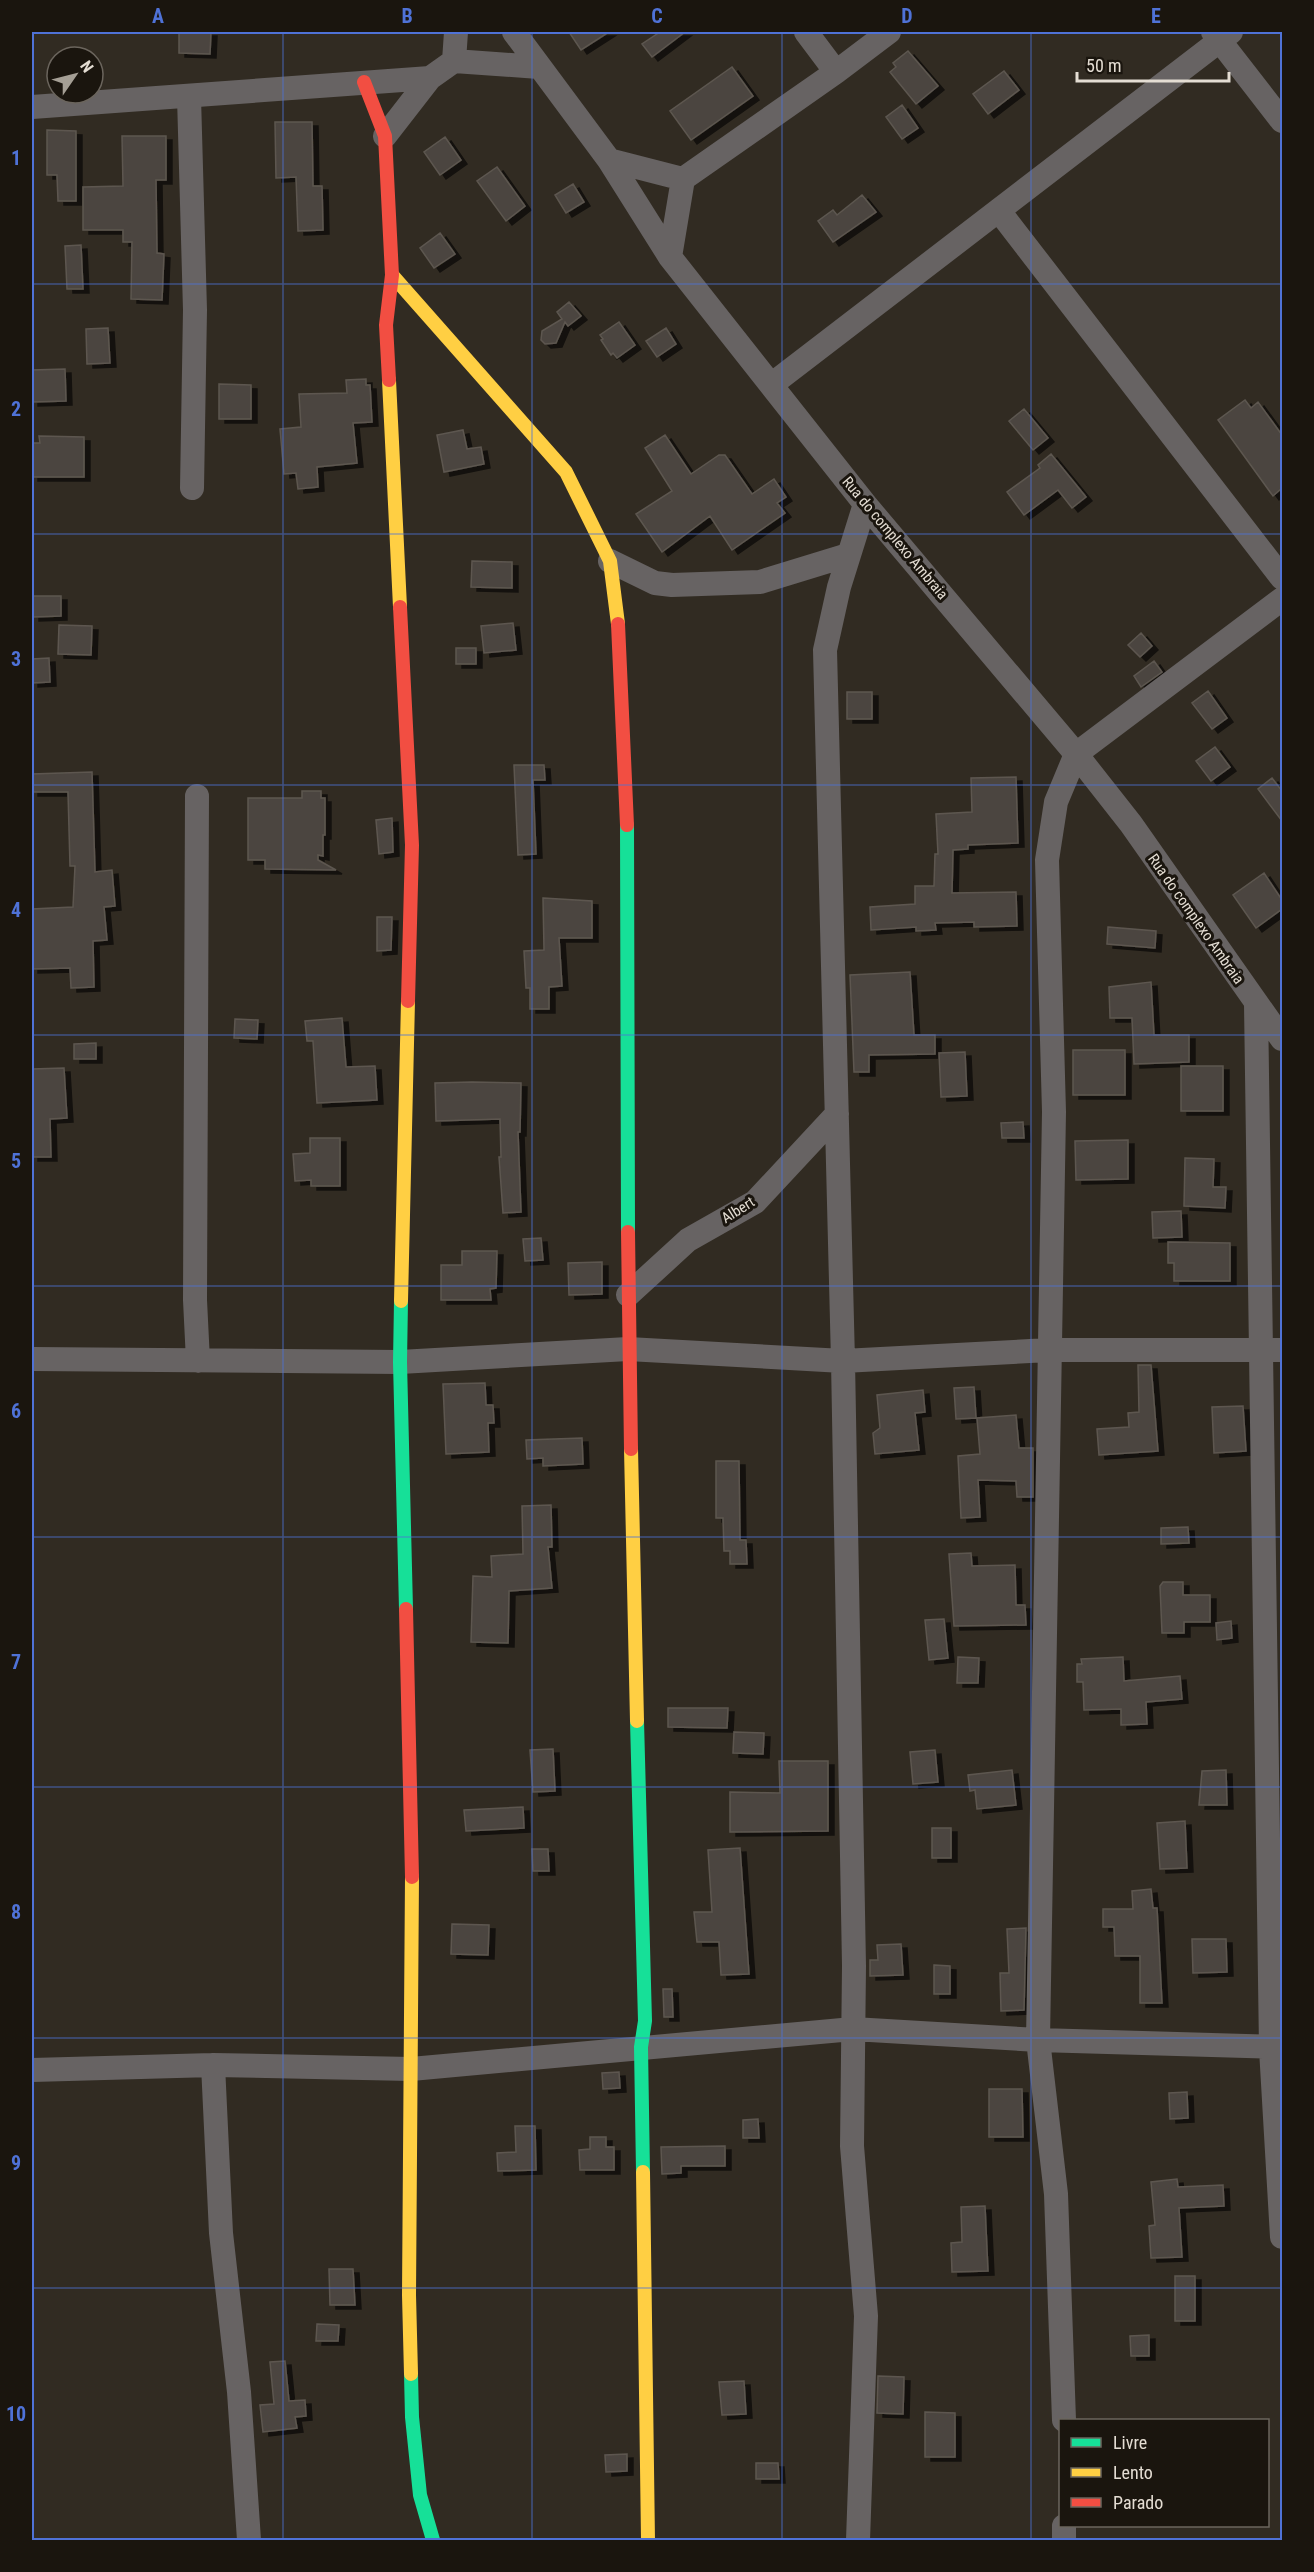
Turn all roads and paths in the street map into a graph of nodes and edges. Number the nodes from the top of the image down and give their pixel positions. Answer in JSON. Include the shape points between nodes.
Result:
{"nodes":[{"id":1,"x":456,"y":32,"type":"edge"},
{"id":2,"x":514,"y":32,"type":"edge"},
{"id":3,"x":806,"y":32,"type":"edge"},
{"id":4,"x":890,"y":32,"type":"edge"},
{"id":5,"x":1222,"y":34,"type":"edge"},
{"id":6,"x":454,"y":61,"type":"junction"},
{"id":7,"x":539,"y":67,"type":"junction"},
{"id":8,"x":836,"y":72,"type":"junction"},
{"id":9,"x":430,"y":78,"type":"junction"},
{"id":10,"x":364,"y":82,"type":"junction"},
{"id":11,"x":189,"y":97,"type":"junction"},
{"id":12,"x":32,"y":107,"type":"edge"},
{"id":13,"x":1282,"y":121,"type":"edge"},
{"id":14,"x":385,"y":136,"type":"junction"},
{"id":15,"x":609,"y":160,"type":"junction"},
{"id":16,"x":682,"y":179,"type":"junction"},
{"id":17,"x":999,"y":211,"type":"junction"},
{"id":18,"x":670,"y":257,"type":"junction"},
{"id":19,"x":392,"y":275,"type":"junction"},
{"id":20,"x":771,"y":385,"type":"junction"},
{"id":21,"x":192,"y":488,"type":"dead end"},
{"id":22,"x":865,"y":504,"type":"junction"},
{"id":23,"x":848,"y":555,"type":"junction"},
{"id":24,"x":610,"y":561,"type":"junction"},
{"id":25,"x":1282,"y":579,"type":"edge"},
{"id":26,"x":1282,"y":599,"type":"edge"},
{"id":27,"x":1076,"y":754,"type":"junction"},
{"id":28,"x":197,"y":796,"type":"dead end"},
{"id":29,"x":1256,"y":1004,"type":"junction"},
{"id":30,"x":1282,"y":1039,"type":"edge"},
{"id":31,"x":837,"y":1114,"type":"junction"},
{"id":32,"x":628,"y":1295,"type":"junction"},
{"id":33,"x":628,"y":1349,"type":"junction"},
{"id":34,"x":1049,"y":1350,"type":"junction"},
{"id":35,"x":1272,"y":1350,"type":"edge"},
{"id":36,"x":32,"y":1359,"type":"edge"},
{"id":37,"x":843,"y":1360,"type":"junction"},
{"id":38,"x":198,"y":1361,"type":"junction"},
{"id":39,"x":400,"y":1362,"type":"junction"},
{"id":40,"x":853,"y":2029,"type":"junction"},
{"id":41,"x":1038,"y":2040,"type":"junction"},
{"id":42,"x":641,"y":2047,"type":"junction"},
{"id":43,"x":1276,"y":2048,"type":"edge"},
{"id":44,"x":213,"y":2066,"type":"junction"},
{"id":45,"x":411,"y":2069,"type":"junction"},
{"id":46,"x":32,"y":2070,"type":"edge"},
{"id":47,"x":1282,"y":2237,"type":"edge"},
{"id":48,"x":1064,"y":2419,"type":"edge"},
{"id":49,"x":249,"y":2541,"type":"edge"},
{"id":50,"x":433,"y":2541,"type":"edge"},
{"id":51,"x":648,"y":2541,"type":"edge"},
{"id":52,"x":858,"y":2541,"type":"edge"}],
"edges":[{"from":1,"to":6,"type":"street"},
{"from":2,"to":7,"type":"street","name":"Rua do complexo Ambraia"},
{"from":3,"to":8,"type":"street"},
{"from":4,"to":8,"type":"street"},
{"from":5,"to":13,"type":"street"},
{"from":5,"to":17,"type":"street"},
{"from":6,"to":7,"type":"street"},
{"from":6,"to":9,"type":"street"},
{"from":7,"to":15,"type":"street","name":"Rua do complexo Ambraia"},
{"from":8,"to":16,"type":"street"},
{"from":9,"to":10,"type":"street"},
{"from":9,"to":14,"type":"street"},
{"from":10,"to":11,"type":"street"},
{"from":10,"to":14,"type":"street"},
{"from":11,"to":12,"type":"street"},
{"from":11,"to":21,"type":"street","via":[[195,310]]},
{"from":14,"to":19,"type":"street"},
{"from":15,"to":16,"type":"street"},
{"from":15,"to":18,"type":"street","name":"Rua do complexo Ambraia"},
{"from":16,"to":18,"type":"street"},
{"from":17,"to":20,"type":"street"},
{"from":17,"to":25,"type":"street"},
{"from":18,"to":20,"type":"street","name":"Rua do complexo Ambraia"},
{"from":19,"to":24,"type":"street","via":[[566,472]]},
{"from":19,"to":39,"type":"street","via":[[386,325],[412,845]]},
{"from":20,"to":22,"type":"street","name":"Rua do complexo Ambraia"},
{"from":22,"to":23,"type":"street"},
{"from":22,"to":27,"type":"street","name":"Rua do complexo Ambraia"},
{"from":23,"to":24,"type":"street","via":[[760,582],[672,585],[655,583]]},
{"from":23,"to":31,"type":"street","via":[[825,650]]},
{"from":24,"to":32,"type":"street","via":[[619,635],[628,853]]},
{"from":26,"to":27,"type":"street"},
{"from":27,"to":29,"type":"street","name":"Rua do complexo Ambraia","via":[[1131,824]]},
{"from":27,"to":34,"type":"street","via":[[1056,802],[1047,860],[1054,1112]]},
{"from":28,"to":38,"type":"street"},
{"from":29,"to":30,"type":"street","name":"Rua do complexo Ambraia"},
{"from":29,"to":35,"type":"street"},
{"from":31,"to":32,"type":"street","name":"Albert","via":[[755,1202],[688,1240]]},
{"from":31,"to":37,"type":"street"},
{"from":32,"to":33,"type":"street"},
{"from":33,"to":37,"type":"street"},
{"from":33,"to":39,"type":"street"},
{"from":33,"to":42,"type":"street","via":[[645,2021]]},
{"from":34,"to":35,"type":"street"},
{"from":34,"to":37,"type":"street"},
{"from":34,"to":41,"type":"street"},
{"from":35,"to":43,"type":"street"},
{"from":36,"to":38,"type":"street"},
{"from":37,"to":40,"type":"street"},
{"from":38,"to":39,"type":"street"},
{"from":39,"to":45,"type":"street","via":[[411,1828]]},
{"from":40,"to":41,"type":"street"},
{"from":40,"to":42,"type":"street"},
{"from":40,"to":52,"type":"street","via":[[852,2146],[866,2316]]},
{"from":41,"to":43,"type":"street"},
{"from":41,"to":48,"type":"street","via":[[1056,2194]]},
{"from":42,"to":45,"type":"street"},
{"from":42,"to":51,"type":"street"},
{"from":43,"to":47,"type":"street"},
{"from":44,"to":45,"type":"street"},
{"from":44,"to":46,"type":"street"},
{"from":44,"to":49,"type":"street","via":[[221,2233],[239,2392]]},
{"from":45,"to":50,"type":"street","via":[[412,2417],[420,2494]]}]}
